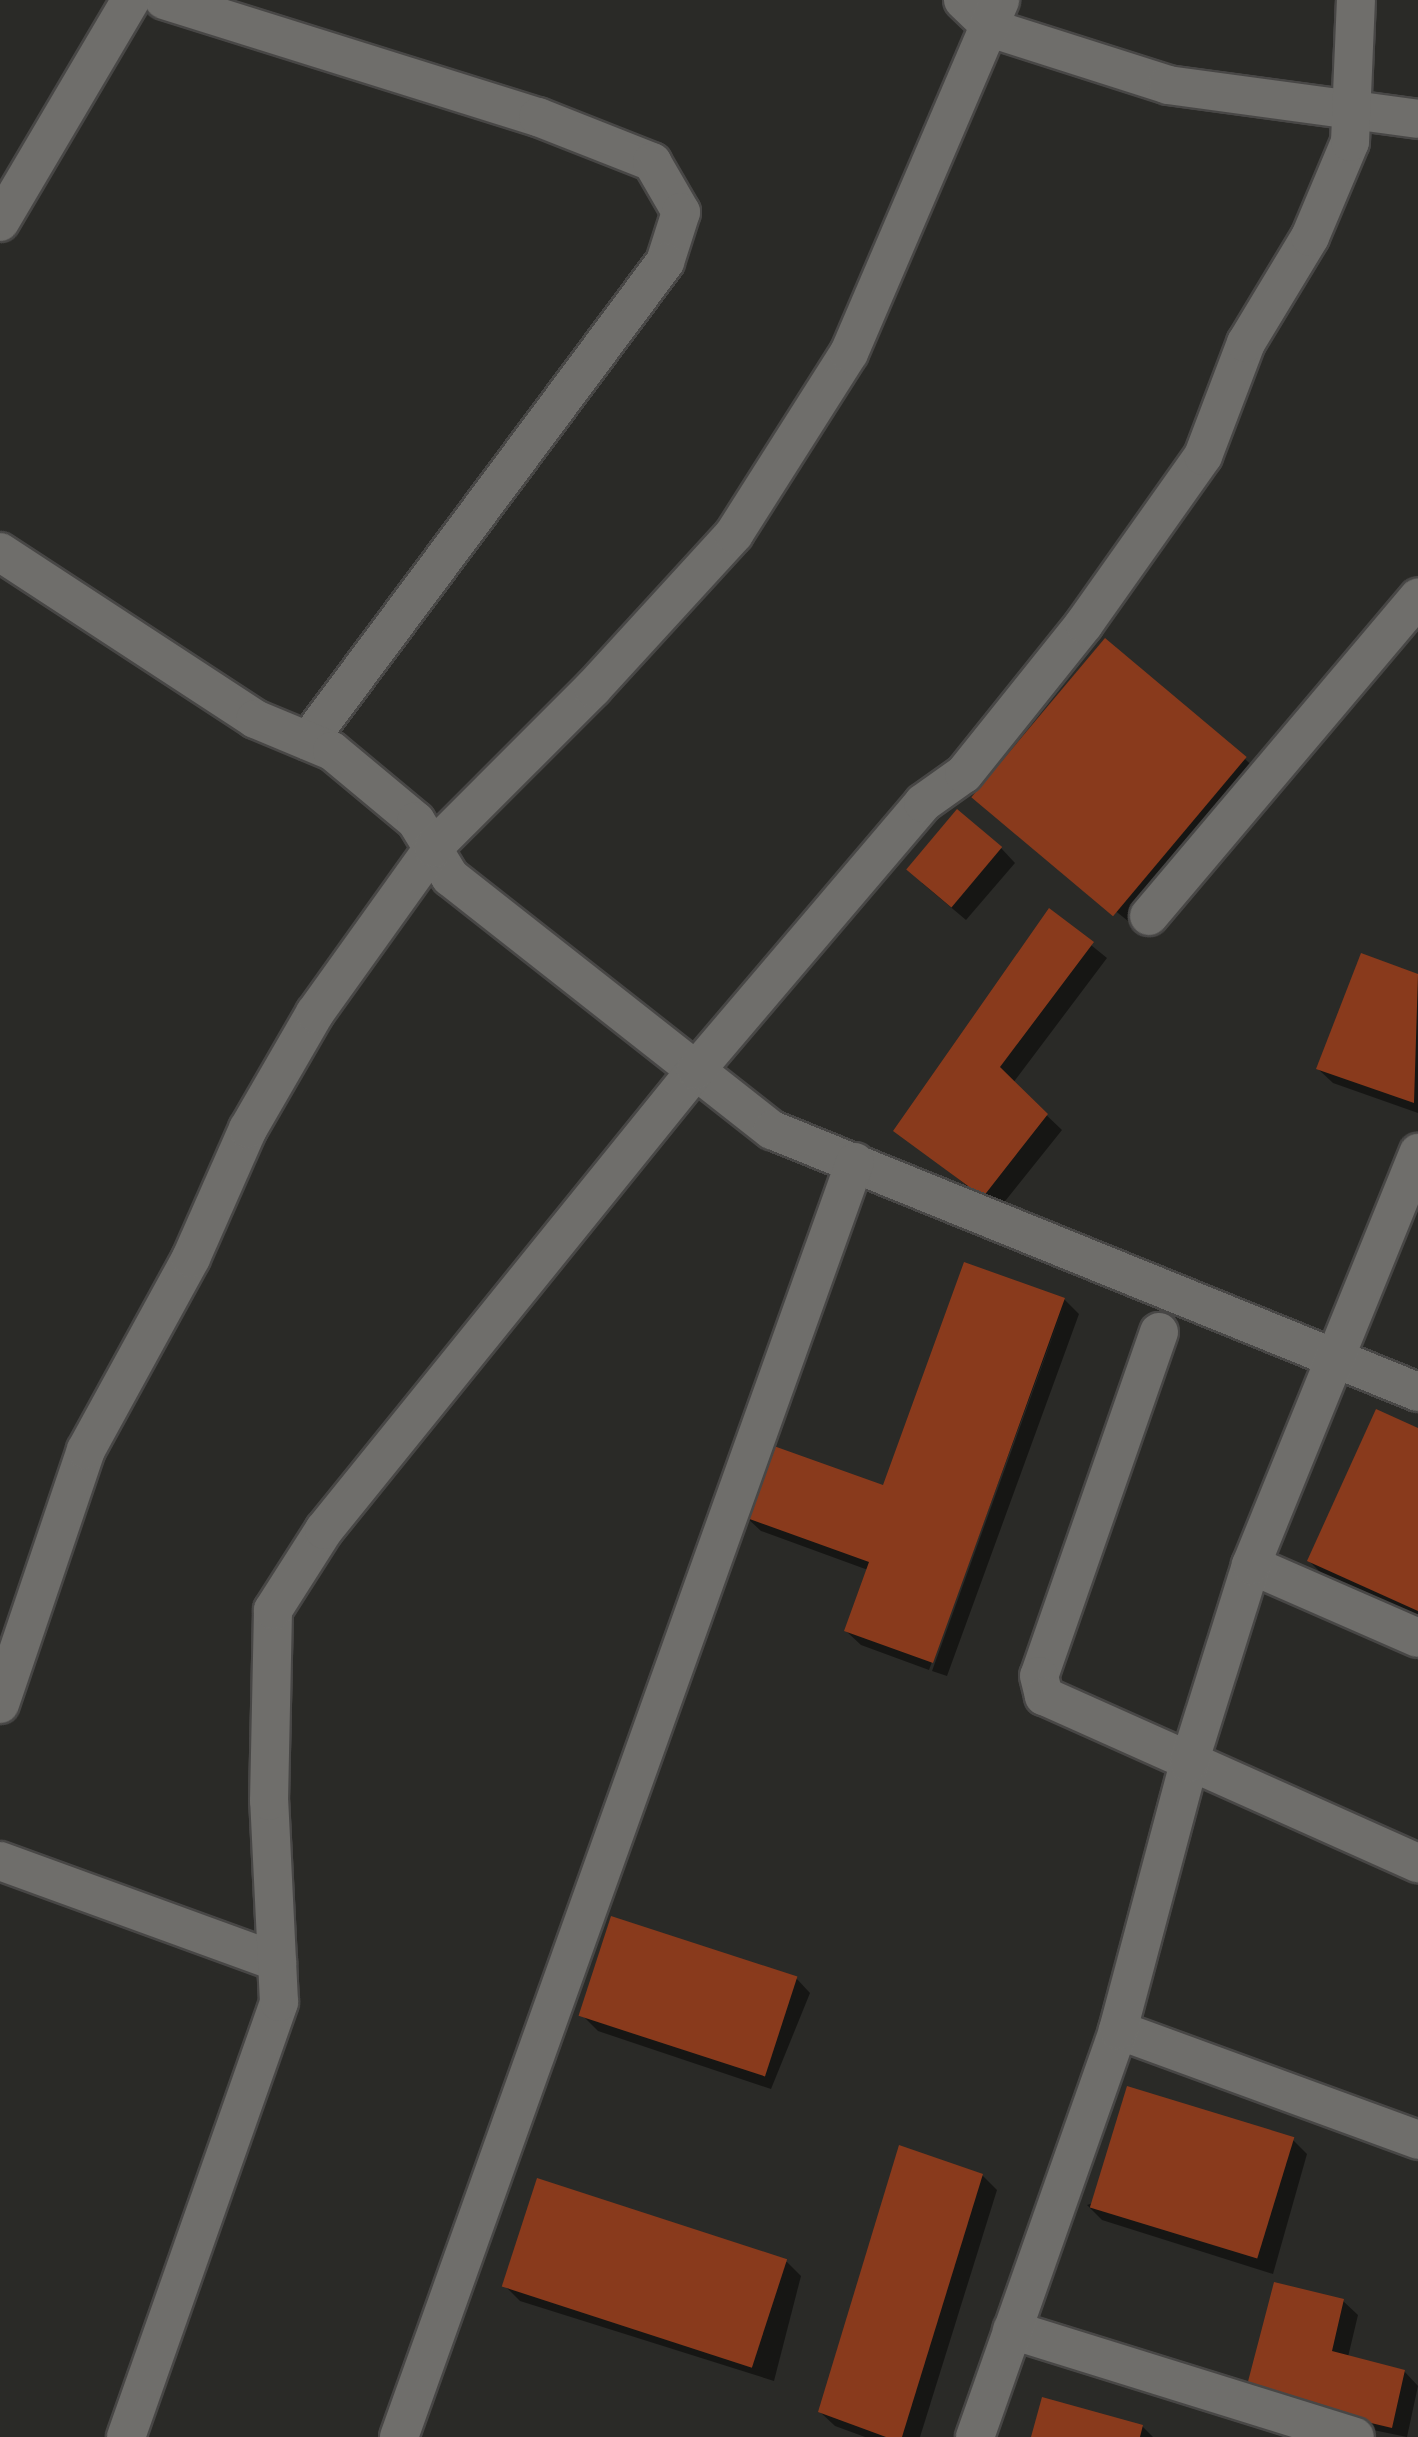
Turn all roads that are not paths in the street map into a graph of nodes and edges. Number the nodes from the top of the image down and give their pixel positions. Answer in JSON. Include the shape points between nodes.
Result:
{"nodes":[{"id":1,"x":131,"y":0,"type":"edge"},
{"id":2,"x":164,"y":0,"type":"edge"},
{"id":3,"x":963,"y":0,"type":"edge"},
{"id":4,"x":1356,"y":0,"type":"edge"},
{"id":5,"x":996,"y":15,"type":"edge"},
{"id":6,"x":1351,"y":111,"type":"junction"},
{"id":7,"x":1418,"y":119,"type":"edge"},
{"id":8,"x":0,"y":222,"type":"edge"},
{"id":9,"x":0,"y":552,"type":"edge"},
{"id":10,"x":1418,"y":598,"type":"edge"},
{"id":11,"x":308,"y":741,"type":"junction"},
{"id":12,"x":433,"y":848,"type":"junction"},
{"id":13,"x":1149,"y":916,"type":"dead end"},
{"id":14,"x":696,"y":1070,"type":"junction"},
{"id":15,"x":1418,"y":1153,"type":"edge"},
{"id":16,"x":855,"y":1162,"type":"junction"},
{"id":17,"x":1159,"y":1332,"type":"dead end"},
{"id":18,"x":1335,"y":1358,"type":"junction"},
{"id":19,"x":1418,"y":1392,"type":"edge"},
{"id":20,"x":1251,"y":1565,"type":"junction"},
{"id":21,"x":1418,"y":1638,"type":"edge"},
{"id":22,"x":0,"y":1704,"type":"edge"},
{"id":23,"x":1189,"y":1763,"type":"junction"},
{"id":24,"x":0,"y":1861,"type":"edge"},
{"id":25,"x":1418,"y":1863,"type":"edge"},
{"id":26,"x":277,"y":1962,"type":"junction"},
{"id":27,"x":1118,"y":2030,"type":"junction"},
{"id":28,"x":1418,"y":2140,"type":"edge"},
{"id":29,"x":1012,"y":2330,"type":"junction"},
{"id":30,"x":125,"y":2437,"type":"edge"},
{"id":31,"x":399,"y":2437,"type":"edge"},
{"id":32,"x":975,"y":2437,"type":"edge"},
{"id":33,"x":1355,"y":2437,"type":"edge"}],
"edges":[{"from":1,"to":8,"type":"street"},
{"from":2,"to":11,"type":"street","via":[[537,117],[652,162],[681,212],[665,262]]},
{"from":3,"to":5,"type":"street"},
{"from":4,"to":6,"type":"street"},
{"from":5,"to":6,"type":"street","via":[[1168,85]]},
{"from":5,"to":12,"type":"street","via":[[849,353],[734,534],[603,678]]},
{"from":6,"to":7,"type":"street"},
{"from":6,"to":14,"type":"street","via":[[1350,142],[1310,237],[1246,343],[1203,456],[1084,624],[964,774],[923,803]]},
{"from":9,"to":11,"type":"street","via":[[255,719]]},
{"from":10,"to":13,"type":"street"},
{"from":11,"to":12,"type":"street","via":[[332,751],[416,821]]},
{"from":12,"to":14,"type":"street","via":[[450,877]]},
{"from":12,"to":22,"type":"street","via":[[315,1013],[248,1129],[191,1258],[86,1450]]},
{"from":14,"to":16,"type":"street","via":[[772,1130]]},
{"from":14,"to":26,"type":"street","via":[[324,1530],[273,1610],[269,1801]]},
{"from":15,"to":18,"type":"street"},
{"from":16,"to":18,"type":"street"},
{"from":16,"to":31,"type":"street"},
{"from":17,"to":23,"type":"street","via":[[1039,1676],[1044,1696]]},
{"from":18,"to":19,"type":"street"},
{"from":18,"to":20,"type":"street"},
{"from":20,"to":21,"type":"street"},
{"from":20,"to":23,"type":"street"},
{"from":23,"to":25,"type":"street"},
{"from":23,"to":27,"type":"street"},
{"from":24,"to":26,"type":"street"},
{"from":26,"to":30,"type":"street","via":[[279,2002]]},
{"from":27,"to":28,"type":"street"},
{"from":27,"to":29,"type":"street"},
{"from":29,"to":32,"type":"street"},
{"from":29,"to":33,"type":"street"}]}
